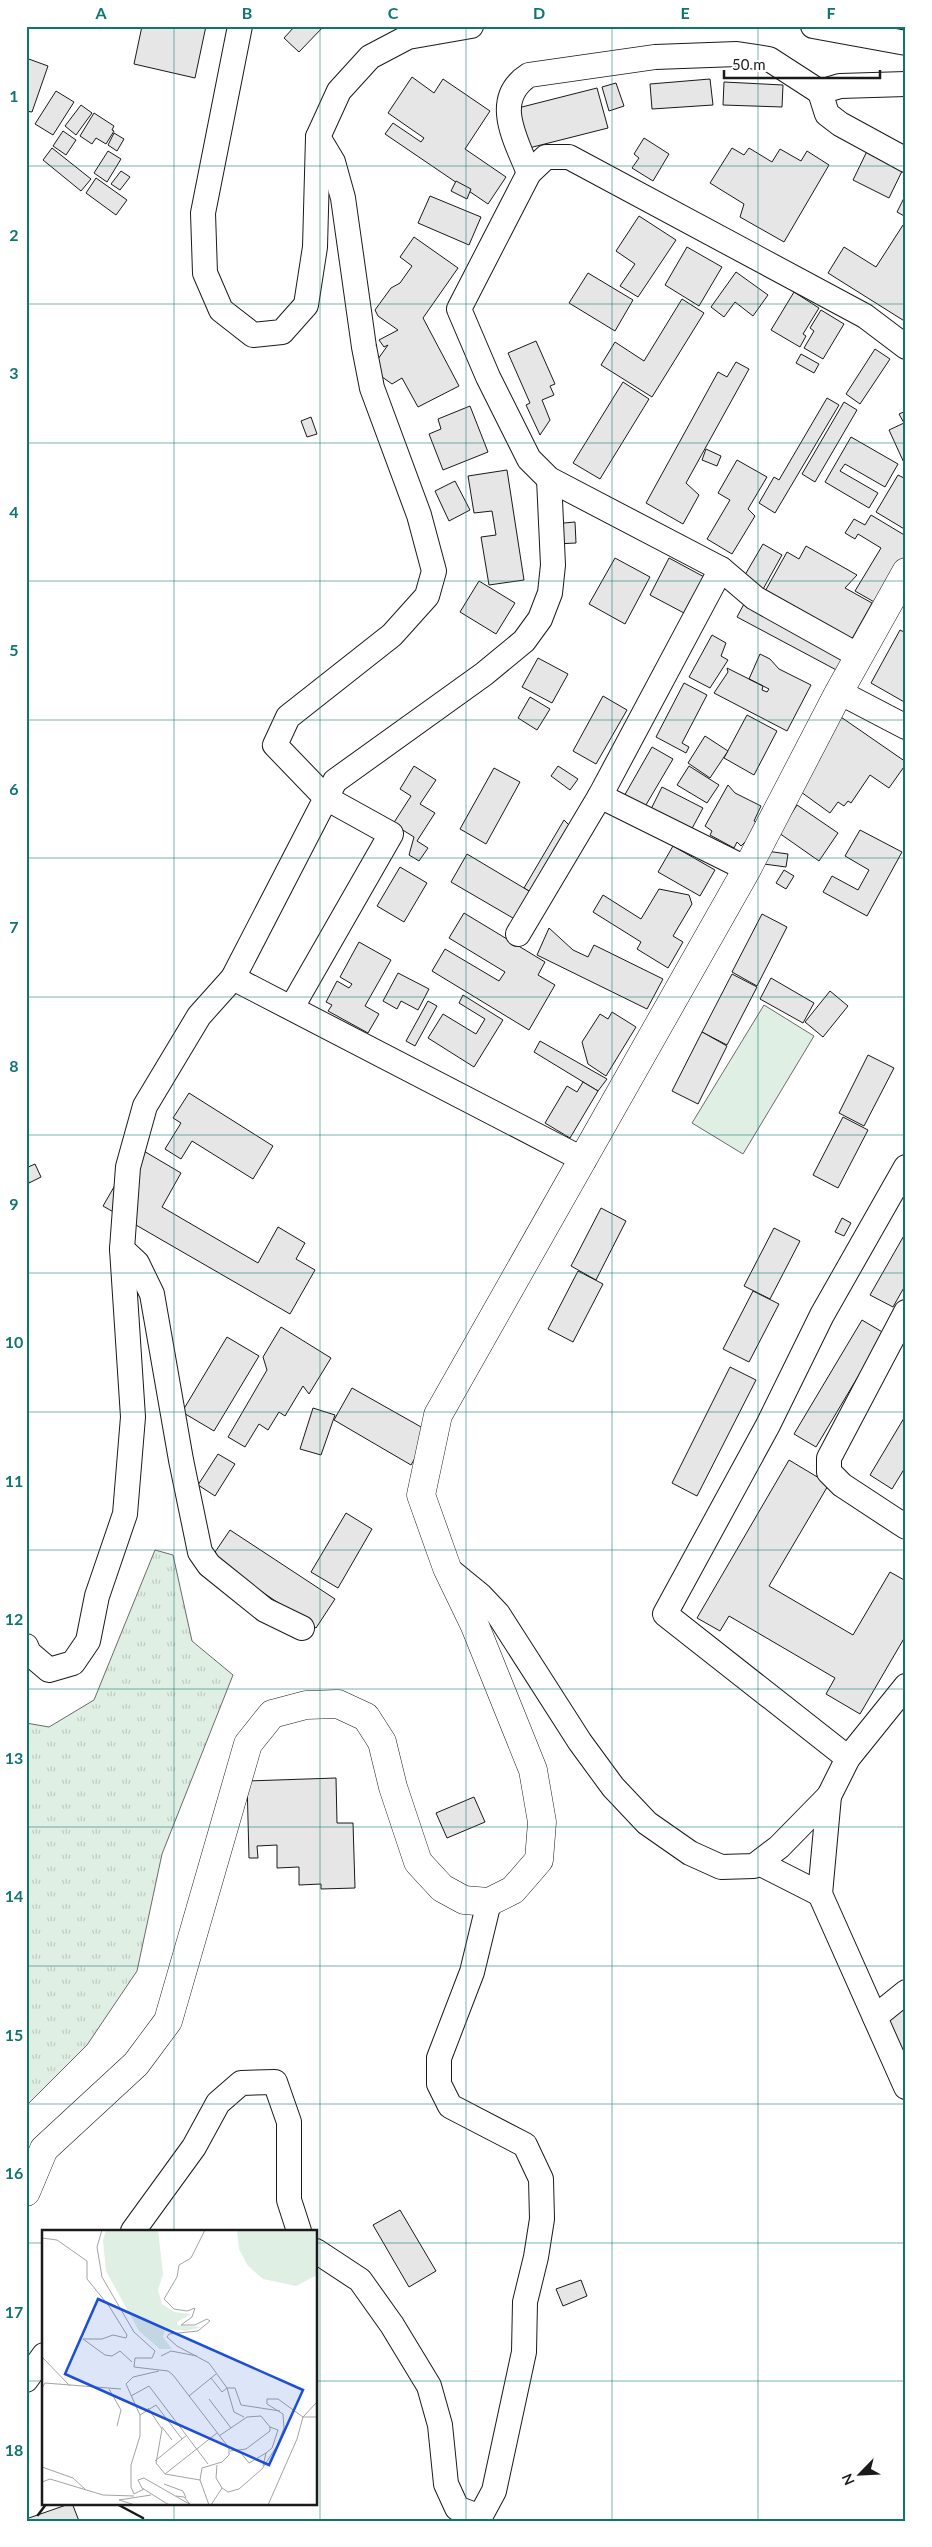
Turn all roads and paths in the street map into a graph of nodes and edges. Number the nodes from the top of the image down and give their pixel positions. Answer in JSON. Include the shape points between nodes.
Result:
{"nodes":[{"id":1,"x":240,"y":26,"type":"edge"},
{"id":2,"x":471,"y":26,"type":"edge"},
{"id":3,"x":813,"y":26,"type":"edge"},
{"id":4,"x":906,"y":43,"type":"edge"},
{"id":5,"x":906,"y":84,"type":"edge"},
{"id":6,"x":820,"y":92,"type":"junction"},
{"id":7,"x":318,"y":137,"type":"junction"},
{"id":8,"x":906,"y":160,"type":"edge"},
{"id":9,"x":529,"y":173,"type":"junction"},
{"id":10,"x":906,"y":347,"type":"edge"},
{"id":11,"x":550,"y":479,"type":"junction"},
{"id":12,"x":721,"y":569,"type":"junction"},
{"id":13,"x":906,"y":572,"type":"edge"},
{"id":14,"x":859,"y":656,"type":"junction"},
{"id":15,"x":839,"y":692,"type":"junction"},
{"id":16,"x":906,"y":727,"type":"edge"},
{"id":17,"x":600,"y":796,"type":"junction"},
{"id":18,"x":326,"y":798,"type":"junction"},
{"id":19,"x":748,"y":869,"type":"junction"},
{"id":20,"x":518,"y":934,"type":"dead end"},
{"id":21,"x":233,"y":978,"type":"junction"},
{"id":22,"x":292,"y":1008,"type":"junction"},
{"id":23,"x":584,"y":1160,"type":"junction"},
{"id":24,"x":906,"y":1167,"type":"edge"},
{"id":25,"x":122,"y":1249,"type":"junction"},
{"id":26,"x":906,"y":1312,"type":"edge"},
{"id":27,"x":904,"y":1521,"type":"edge"},
{"id":28,"x":447,"y":1568,"type":"junction"},
{"id":29,"x":302,"y":1628,"type":"dead end"},
{"id":30,"x":26,"y":1646,"type":"edge"},
{"id":31,"x":906,"y":1686,"type":"edge"},
{"id":32,"x":848,"y":1758,"type":"junction"},
{"id":33,"x":829,"y":1796,"type":"junction"},
{"id":34,"x":759,"y":1863,"type":"junction"},
{"id":35,"x":820,"y":1894,"type":"junction"},
{"id":36,"x":489,"y":1902,"type":"junction"},
{"id":37,"x":906,"y":1992,"type":"edge"},
{"id":38,"x":875,"y":2018,"type":"junction"},
{"id":39,"x":906,"y":2087,"type":"edge"},
{"id":40,"x":26,"y":2192,"type":"edge"},
{"id":41,"x":134,"y":2230,"type":"edge"},
{"id":42,"x":299,"y":2230,"type":"edge"},
{"id":43,"x":318,"y":2252,"type":"edge"},
{"id":44,"x":42,"y":2358,"type":"edge"},
{"id":45,"x":26,"y":2380,"type":"edge"}],
"edges":[{"from":1,"to":7,"type":"street","via":[[203,213],[205,273],[221,310],[252,335],[282,332],[306,305],[315,247]]},
{"from":2,"to":7,"type":"street","via":[[408,38],[370,57],[339,91]]},
{"from":3,"to":4,"type":"street"},
{"from":5,"to":6,"type":"street","via":[[840,86]]},
{"from":6,"to":8,"type":"street","via":[[827,114]]},
{"from":6,"to":9,"type":"street","via":[[769,60],[737,54],[656,57],[529,74],[517,83],[509,99],[510,126]]},
{"from":7,"to":18,"type":"street","via":[[333,162],[343,198],[372,388],[420,515],[434,571],[427,596],[392,635],[288,717],[275,745]]},
{"from":9,"to":10,"type":"street","via":[[546,157],[569,157],[865,316]]},
{"from":9,"to":11,"type":"street","via":[[459,309],[529,459]]},
{"from":11,"to":12,"type":"street"},
{"from":11,"to":18,"type":"street","via":[[553,565],[550,594],[540,619],[524,641],[484,674],[334,781]]},
{"from":12,"to":14,"type":"street","via":[[755,598]]},
{"from":12,"to":17,"type":"street"},
{"from":13,"to":14,"type":"main road"},
{"from":14,"to":15,"type":"main road"},
{"from":15,"to":16,"type":"street"},
{"from":15,"to":19,"type":"main road"},
{"from":17,"to":19,"type":"street"},
{"from":17,"to":20,"type":"street"},
{"from":18,"to":21,"type":"street"},
{"from":18,"to":22,"type":"street","via":[[391,834]]},
{"from":19,"to":23,"type":"main road"},
{"from":21,"to":22,"type":"street"},
{"from":21,"to":25,"type":"street","via":[[199,1016],[145,1106],[128,1167]]},
{"from":22,"to":23,"type":"street"},
{"from":23,"to":28,"type":"main road","via":[[438,1415],[421,1495]]},
{"from":24,"to":32,"type":"street","via":[[822,1315],[768,1425],[665,1614]]},
{"from":25,"to":29,"type":"street","via":[[137,1263],[152,1294],[200,1552],[209,1565],[265,1610]]},
{"from":25,"to":30,"type":"street","via":[[133,1418],[125,1514],[97,1596],[88,1641],[74,1662],[49,1670],[29,1653]]},
{"from":26,"to":27,"type":"street","via":[[829,1458],[830,1472],[842,1485]]},
{"from":28,"to":34,"type":"street","via":[[498,1614],[580,1742],[613,1787],[647,1823],[690,1853],[721,1867]]},
{"from":28,"to":36,"type":"main road","via":[[475,1626],[533,1770],[542,1822],[539,1860],[513,1890]]},
{"from":31,"to":32,"type":"street"},
{"from":32,"to":33,"type":"street"},
{"from":33,"to":34,"type":"street"},
{"from":33,"to":35,"type":"street"},
{"from":34,"to":35,"type":"street"},
{"from":35,"to":38,"type":"street"},
{"from":36,"to":40,"type":"main road","via":[[464,1900],[442,1888],[418,1862],[382,1742],[366,1717],[338,1704],[306,1705],[272,1714],[248,1744],[168,2021],[136,2064],[44,2149]]},
{"from":36,"to":43,"type":"street","via":[[472,1972],[439,2058],[439,2084],[450,2106],[525,2145],[541,2180],[542,2219],[525,2302],[522,2361],[494,2491],[480,2518],[457,2508],[446,2484],[440,2425],[429,2386],[392,2325],[360,2280]]},
{"from":37,"to":38,"type":"street"},
{"from":38,"to":39,"type":"street"},
{"from":41,"to":42,"type":"street","via":[[194,2147],[218,2103],[241,2083],[275,2082],[289,2122],[289,2200]]},
{"from":44,"to":45,"type":"street"}]}
